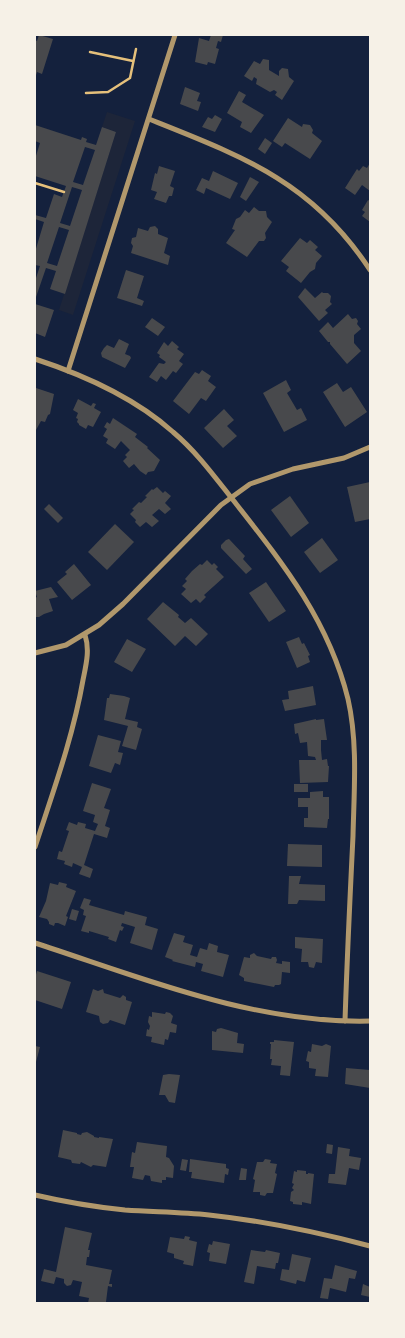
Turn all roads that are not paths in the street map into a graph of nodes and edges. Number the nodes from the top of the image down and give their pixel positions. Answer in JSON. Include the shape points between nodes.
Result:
{"nodes":[{"id":1,"x":175,"y":35,"type":"edge"},
{"id":2,"x":149,"y":120,"type":"junction"},
{"id":3,"x":370,"y":270,"type":"edge"},
{"id":4,"x":35,"y":359,"type":"edge"},
{"id":5,"x":68,"y":371,"type":"junction"},
{"id":6,"x":370,"y":446,"type":"edge"},
{"id":7,"x":231,"y":497,"type":"junction"},
{"id":8,"x":85,"y":635,"type":"junction"},
{"id":9,"x":35,"y":653,"type":"edge"},
{"id":10,"x":35,"y":847,"type":"edge"},
{"id":11,"x":35,"y":943,"type":"edge"},
{"id":12,"x":345,"y":1021,"type":"junction"},
{"id":13,"x":370,"y":1021,"type":"edge"},
{"id":14,"x":35,"y":1195,"type":"edge"},
{"id":15,"x":370,"y":1246,"type":"edge"}],
"edges":[{"from":1,"to":2,"type":"street"},
{"from":2,"to":3,"type":"street","via":[[252,163],[303,195],[335,224]]},
{"from":2,"to":5,"type":"street"},
{"from":4,"to":5,"type":"street"},
{"from":5,"to":7,"type":"street","via":[[141,408],[173,432],[200,458]]},
{"from":6,"to":7,"type":"street","via":[[344,458],[270,476]]},
{"from":7,"to":8,"type":"street","via":[[123,604]]},
{"from":7,"to":12,"type":"street","via":[[305,596],[331,647],[348,700],[354,746],[354,792]]},
{"from":8,"to":9,"type":"street","via":[[66,645]]},
{"from":8,"to":10,"type":"street","via":[[87,661],[72,733]]},
{"from":11,"to":12,"type":"street","via":[[230,1005]]},
{"from":12,"to":13,"type":"street"},
{"from":14,"to":15,"type":"street","via":[[82,1205],[263,1222]]}]}
